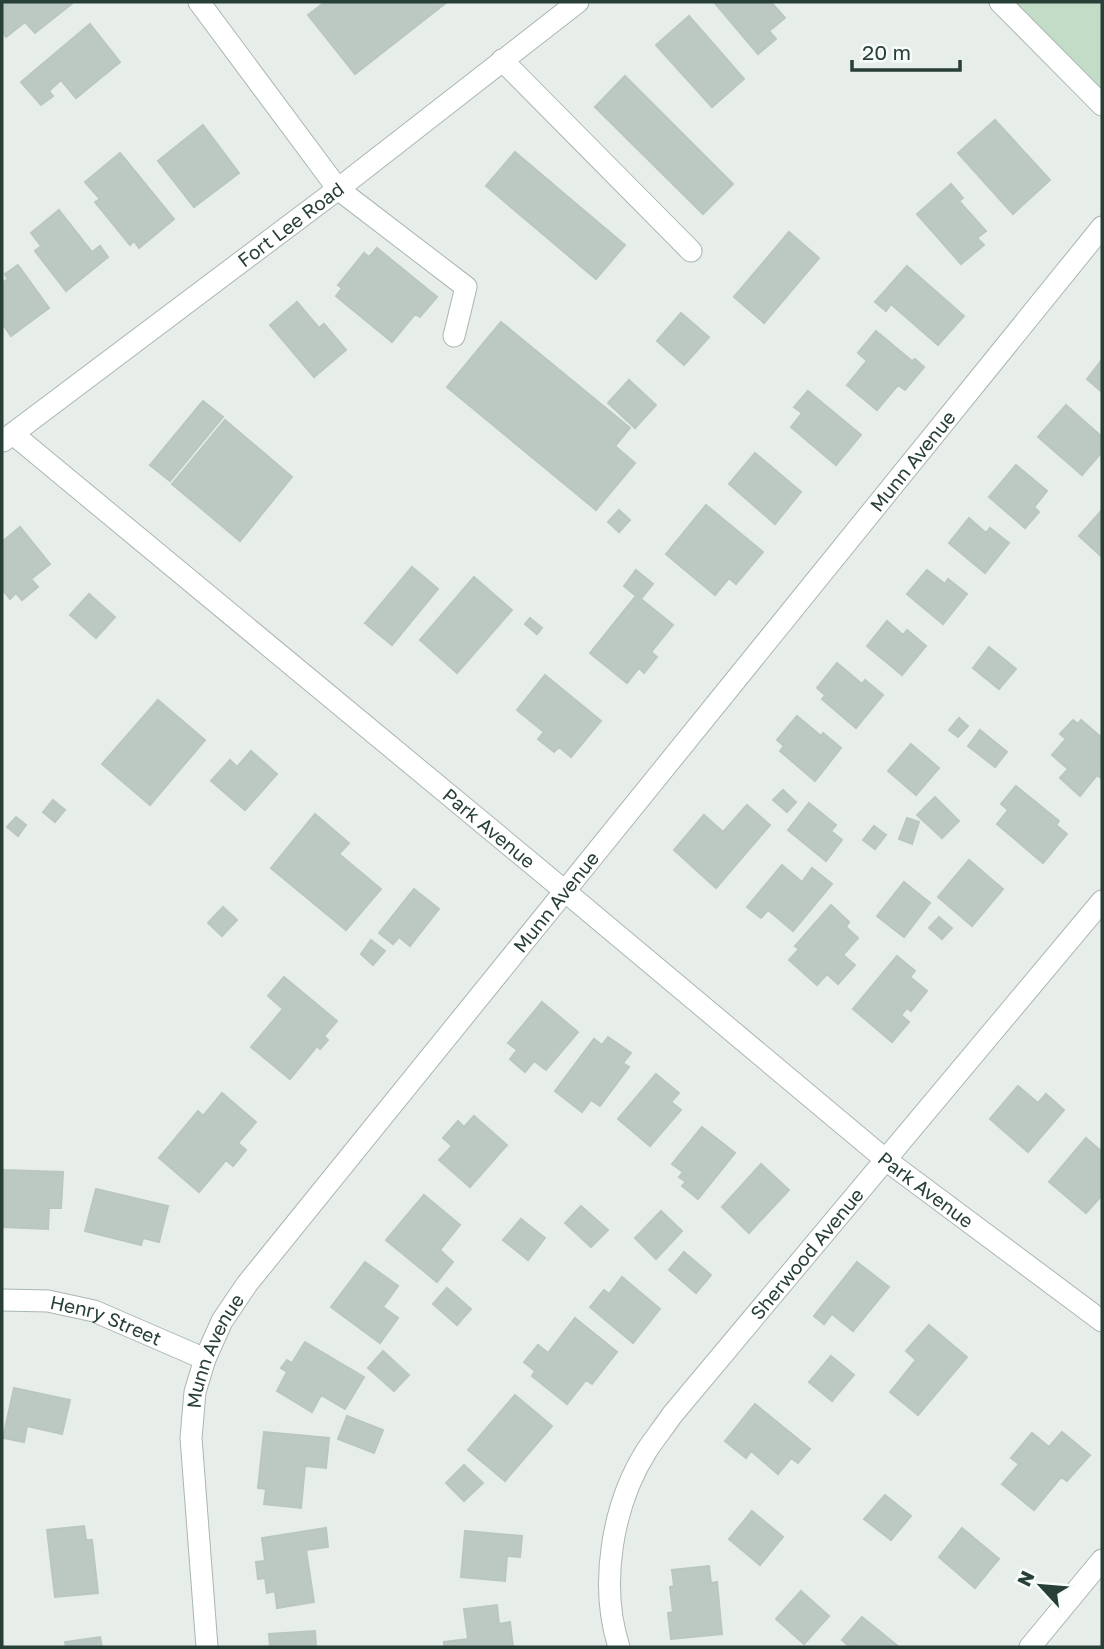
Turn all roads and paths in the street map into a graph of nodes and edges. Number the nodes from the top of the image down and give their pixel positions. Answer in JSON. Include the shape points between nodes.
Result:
{"nodes":[{"id":1,"x":199,"y":2,"type":"edge"},
{"id":2,"x":578,"y":2,"type":"edge"},
{"id":3,"x":1000,"y":2,"type":"edge"},
{"id":4,"x":502,"y":60,"type":"junction"},
{"id":5,"x":1102,"y":104,"type":"edge"},
{"id":6,"x":338,"y":189,"type":"junction"},
{"id":7,"x":1102,"y":228,"type":"edge"},
{"id":8,"x":691,"y":251,"type":"dead end"},
{"id":9,"x":454,"y":336,"type":"dead end"},
{"id":10,"x":7,"y":438,"type":"edge"},
{"id":11,"x":564,"y":891,"type":"junction"},
{"id":12,"x":1102,"y":901,"type":"edge"},
{"id":13,"x":886,"y":1160,"type":"junction"},
{"id":14,"x":2,"y":1300,"type":"edge"},
{"id":15,"x":1102,"y":1321,"type":"edge"},
{"id":16,"x":205,"y":1359,"type":"junction"},
{"id":17,"x":1102,"y":1560,"type":"edge"},
{"id":18,"x":207,"y":1647,"type":"edge"},
{"id":19,"x":619,"y":1647,"type":"edge"},
{"id":20,"x":1030,"y":1647,"type":"edge"}],
"edges":[{"from":1,"to":6,"type":"street"},
{"from":2,"to":4,"type":"street","name":"Fort Lee Road"},
{"from":3,"to":5,"type":"street"},
{"from":4,"to":6,"type":"street","name":"Fort Lee Road"},
{"from":4,"to":8,"type":"street"},
{"from":6,"to":9,"type":"street","via":[[466,287]]},
{"from":6,"to":10,"type":"street","name":"Fort Lee Road"},
{"from":7,"to":11,"type":"street","name":"Munn Avenue"},
{"from":10,"to":11,"type":"street","name":"Park Avenue"},
{"from":11,"to":13,"type":"street","name":"Park Avenue"},
{"from":11,"to":16,"type":"street","name":"Munn Avenue","via":[[247,1284],[222,1321]]},
{"from":12,"to":13,"type":"street","name":"Sherwood Avenue"},
{"from":13,"to":15,"type":"street","name":"Park Avenue"},
{"from":13,"to":19,"type":"street","name":"Sherwood Avenue","via":[[646,1452],[626,1492],[614,1539],[610,1588]]},
{"from":14,"to":16,"type":"street","name":"Henry Street","via":[[48,1301],[94,1311]]},
{"from":16,"to":18,"type":"street","name":"Munn Avenue","via":[[195,1392],[191,1438]]},
{"from":17,"to":20,"type":"street"}]}
